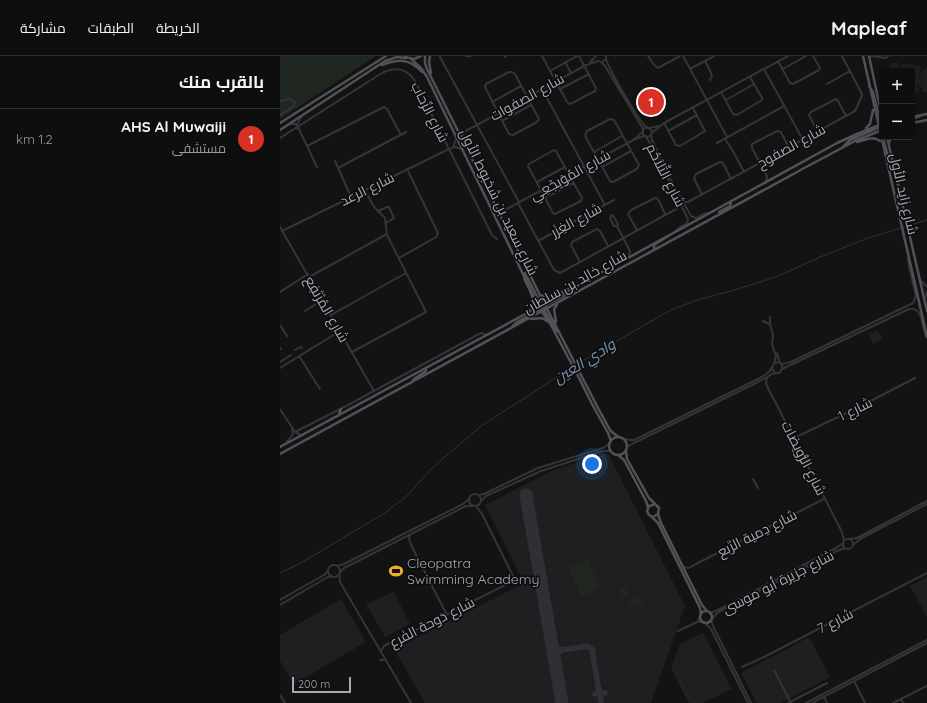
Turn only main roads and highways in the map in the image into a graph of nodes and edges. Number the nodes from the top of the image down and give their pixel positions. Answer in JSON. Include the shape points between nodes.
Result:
{"nodes":[{"id":1,"x":385,"y":56,"type":"edge"},
{"id":2,"x":421,"y":56,"type":"edge"},
{"id":3,"x":425,"y":56,"type":"edge"},
{"id":4,"x":430,"y":56,"type":"edge"},
{"id":5,"x":863,"y":56,"type":"edge"},
{"id":6,"x":871,"y":56,"type":"edge"},
{"id":7,"x":404,"y":57,"type":"edge"},
{"id":8,"x":411,"y":59,"type":"junction"},
{"id":9,"x":378,"y":66,"type":"junction"},
{"id":10,"x":431,"y":76,"type":"junction"},
{"id":11,"x":427,"y":77,"type":"junction"},
{"id":12,"x":869,"y":86,"type":"junction"},
{"id":13,"x":879,"y":105,"type":"edge"},
{"id":14,"x":873,"y":107,"type":"junction"},
{"id":15,"x":927,"y":114,"type":"edge"},
{"id":16,"x":915,"y":117,"type":"edge"},
{"id":17,"x":879,"y":119,"type":"edge"},
{"id":18,"x":927,"y":120,"type":"edge"},
{"id":19,"x":915,"y":122,"type":"edge"},
{"id":20,"x":280,"y":123,"type":"edge"},
{"id":21,"x":879,"y":123,"type":"edge"},
{"id":22,"x":879,"y":128,"type":"edge"},
{"id":23,"x":879,"y":129,"type":"edge"},
{"id":24,"x":879,"y":129,"type":"edge"},
{"id":25,"x":280,"y":130,"type":"edge"},
{"id":26,"x":857,"y":134,"type":"junction"},
{"id":27,"x":882,"y":140,"type":"edge"},
{"id":28,"x":884,"y":140,"type":"edge"},
{"id":29,"x":887,"y":140,"type":"edge"},
{"id":30,"x":889,"y":140,"type":"edge"},
{"id":31,"x":855,"y":141,"type":"junction"},
{"id":32,"x":882,"y":146,"type":"junction"},
{"id":33,"x":888,"y":146,"type":"junction"},
{"id":34,"x":842,"y":147,"type":"junction"},
{"id":35,"x":894,"y":170,"type":"junction"},
{"id":36,"x":730,"y":202,"type":"junction"},
{"id":37,"x":716,"y":216,"type":"junction"},
{"id":38,"x":672,"y":233,"type":"junction"},
{"id":39,"x":656,"y":249,"type":"junction"},
{"id":40,"x":521,"y":268,"type":"junction"},
{"id":41,"x":523,"y":272,"type":"junction"},
{"id":42,"x":577,"y":286,"type":"junction"},
{"id":43,"x":540,"y":295,"type":"junction"},
{"id":44,"x":563,"y":300,"type":"junction"},
{"id":45,"x":543,"y":307,"type":"junction"},
{"id":46,"x":927,"y":311,"type":"edge"},
{"id":47,"x":514,"y":321,"type":"junction"},
{"id":48,"x":525,"y":321,"type":"junction"},
{"id":49,"x":551,"y":325,"type":"junction"},
{"id":50,"x":511,"y":328,"type":"junction"},
{"id":51,"x":927,"y":337,"type":"edge"},
{"id":52,"x":562,"y":338,"type":"junction"},
{"id":53,"x":450,"y":350,"type":"road end"},
{"id":54,"x":566,"y":351,"type":"junction"},
{"id":55,"x":449,"y":356,"type":"junction"},
{"id":56,"x":426,"y":368,"type":"junction"},
{"id":57,"x":403,"y":375,"type":"road end"},
{"id":58,"x":580,"y":375,"type":"junction"},
{"id":59,"x":408,"y":378,"type":"junction"},
{"id":60,"x":411,"y":383,"type":"junction"},
{"id":61,"x":341,"y":409,"type":"road end"},
{"id":62,"x":338,"y":416,"type":"junction"},
{"id":63,"x":619,"y":437,"type":"junction"},
{"id":64,"x":610,"y":442,"type":"junction"},
{"id":65,"x":281,"y":447,"type":"edge"},
{"id":66,"x":626,"y":451,"type":"junction"},
{"id":67,"x":280,"y":454,"type":"edge"},
{"id":68,"x":618,"y":455,"type":"junction"},
{"id":69,"x":653,"y":505,"type":"junction"},
{"id":70,"x":648,"y":507,"type":"junction"},
{"id":71,"x":658,"y":514,"type":"junction"},
{"id":72,"x":651,"y":516,"type":"junction"},
{"id":73,"x":708,"y":612,"type":"junction"},
{"id":74,"x":701,"y":615,"type":"junction"}],
"edges":[{"from":1,"to":20,"type":"main road"},
{"from":2,"to":8,"type":"main road"},
{"from":3,"to":10,"type":"main road","name":"شارع سعيد بن شخبوط الأول"},
{"from":4,"to":10,"type":"main road"},
{"from":5,"to":12,"type":"main road","name":"شارع زايد الأول"},
{"from":6,"to":13,"type":"main road"},
{"from":7,"to":8,"type":"main road"},
{"from":7,"to":9,"type":"main road","via":[[394,58]]},
{"from":8,"to":11,"type":"main road","name":"شارع سعيد بن شخبوط الأول"},
{"from":9,"to":11,"type":"main road","via":[[394,61],[405,61],[416,66]]},
{"from":9,"to":25,"type":"main road"},
{"from":10,"to":43,"type":"main road","name":"شارع سعيد بن شخبوط الأول"},
{"from":11,"to":40,"type":"main road","name":"شارع سعيد بن شخبوط الأول"},
{"from":12,"to":14,"type":"main road","name":"شارع زايد الأول"},
{"from":12,"to":17,"type":"main road","via":[[873,92]]},
{"from":14,"to":21,"type":"main road","name":"شارع زايد الأول"},
{"from":14,"to":26,"type":"main road","via":[[870,126]]},
{"from":15,"to":16,"type":"main road"},
{"from":18,"to":19,"type":"main road"},
{"from":22,"to":26,"type":"main road","name":"شارع خالِد بن سلطان"},
{"from":23,"to":31,"type":"main road","name":"شارع خالِد بن سلطان"},
{"from":24,"to":34,"type":"main road","via":[[850,140]]},
{"from":26,"to":36,"type":"main road","name":"شارع خالِد بن سلطان"},
{"from":27,"to":32,"type":"main road","name":"شارع زايد الأول"},
{"from":28,"to":35,"type":"main road"},
{"from":29,"to":33,"type":"main road","name":"شارع زايد الأول"},
{"from":30,"to":33,"type":"main road"},
{"from":31,"to":32,"type":"main road","via":[[876,138]]},
{"from":31,"to":34,"type":"main road","name":"شارع خالِد بن سلطان"},
{"from":32,"to":51,"type":"main road","name":"شارع زايد الأول"},
{"from":33,"to":35,"type":"main road","name":"شارع زايد الأول"},
{"from":34,"to":37,"type":"main road","name":"شارع خالِد بن سلطان"},
{"from":35,"to":46,"type":"main road","name":"شارع زايد الأول"},
{"from":36,"to":37,"type":"main road","via":[[731,205]]},
{"from":36,"to":38,"type":"main road","name":"شارع خالِد بن سلطان"},
{"from":37,"to":39,"type":"main road","name":"شارع خالِد بن سلطان"},
{"from":38,"to":39,"type":"main road","via":[[654,246]]},
{"from":38,"to":42,"type":"main road","name":"شارع خالِد بن سلطان"},
{"from":39,"to":44,"type":"main road","name":"شارع خالِد بن سلطان"},
{"from":40,"to":41,"type":"main road","name":"شارع سعيد بن شخبوط الأول"},
{"from":40,"to":45,"type":"main road"},
{"from":41,"to":45,"type":"main road","name":"شارع سعيد بن شخبوط الأول"},
{"from":41,"to":47,"type":"main road","via":[[532,296],[532,308]]},
{"from":42,"to":43,"type":"main road","via":[[552,297]]},
{"from":42,"to":45,"type":"main road","name":"شارع خالِد بن سلطان"},
{"from":43,"to":45,"type":"main road","name":"شارع سعيد بن شخبوط الأول"},
{"from":44,"to":45,"type":"main road","name":"شارع خالِد بن سلطان"},
{"from":44,"to":52,"type":"main road","via":[[554,309],[554,320]]},
{"from":45,"to":47,"type":"main road","name":"شارع خالِد بن سلطان"},
{"from":45,"to":48,"type":"main road","name":"شارع خالِد بن سلطان"},
{"from":45,"to":49,"type":"main road","name":"شارع سعيد بن شخبوط الأول"},
{"from":45,"to":50,"type":"main road"},
{"from":45,"to":52,"type":"main road","name":"شارع سعيد بن شخبوط الأول"},
{"from":47,"to":55,"type":"main road","name":"شارع خالِد بن سلطان"},
{"from":48,"to":49,"type":"main road","via":[[543,318]]},
{"from":48,"to":50,"type":"main road","name":"شارع خالِد بن سلطان"},
{"from":49,"to":54,"type":"main road","name":"شارع سعيد بن شخبوط الأول"},
{"from":50,"to":60,"type":"main road","name":"شارع خالِد بن سلطان"},
{"from":52,"to":54,"type":"main road","name":"شارع سعيد بن شخبوط الأول"},
{"from":53,"to":55,"type":"main road"},
{"from":54,"to":58,"type":"main road","name":"شارع سعيد بن شخبوط الأول"},
{"from":55,"to":56,"type":"main road","name":"شارع خالِد بن سلطان"},
{"from":56,"to":59,"type":"main road","name":"شارع خالِد بن سلطان"},
{"from":56,"to":60,"type":"main road","via":[[426,371]]},
{"from":57,"to":59,"type":"main road"},
{"from":58,"to":63,"type":"main road","name":"شارع سعيد بن شخبوط الأول","via":[[610,430]]},
{"from":58,"to":64,"type":"main road","name":"شارع سعيد بن شخبوط الأول"},
{"from":59,"to":62,"type":"main road","name":"شارع خالِد بن سلطان"},
{"from":60,"to":67,"type":"main road","name":"شارع خالِد بن سلطان"},
{"from":61,"to":62,"type":"main road"},
{"from":62,"to":65,"type":"main road","name":"شارع خالِد بن سلطان"},
{"from":63,"to":64,"type":"main road"},
{"from":63,"to":66,"type":"main road","via":[[627,444]]},
{"from":64,"to":68,"type":"main road","via":[[611,451]]},
{"from":66,"to":68,"type":"main road"},
{"from":66,"to":69,"type":"main road","via":[[628,460]]},
{"from":68,"to":70,"type":"main road","via":[[626,462]]},
{"from":69,"to":70,"type":"main road"},
{"from":69,"to":71,"type":"main road","via":[[659,508]]},
{"from":70,"to":72,"type":"main road","via":[[647,512]]},
{"from":71,"to":72,"type":"main road"},
{"from":71,"to":73,"type":"main road","via":[[686,574]]},
{"from":72,"to":74,"type":"main road","via":[[658,523]]},
{"from":73,"to":74,"type":"main road"},
{"from":73,"to":74,"type":"main road","via":[[712,619],[708,623],[704,623]]}]}
